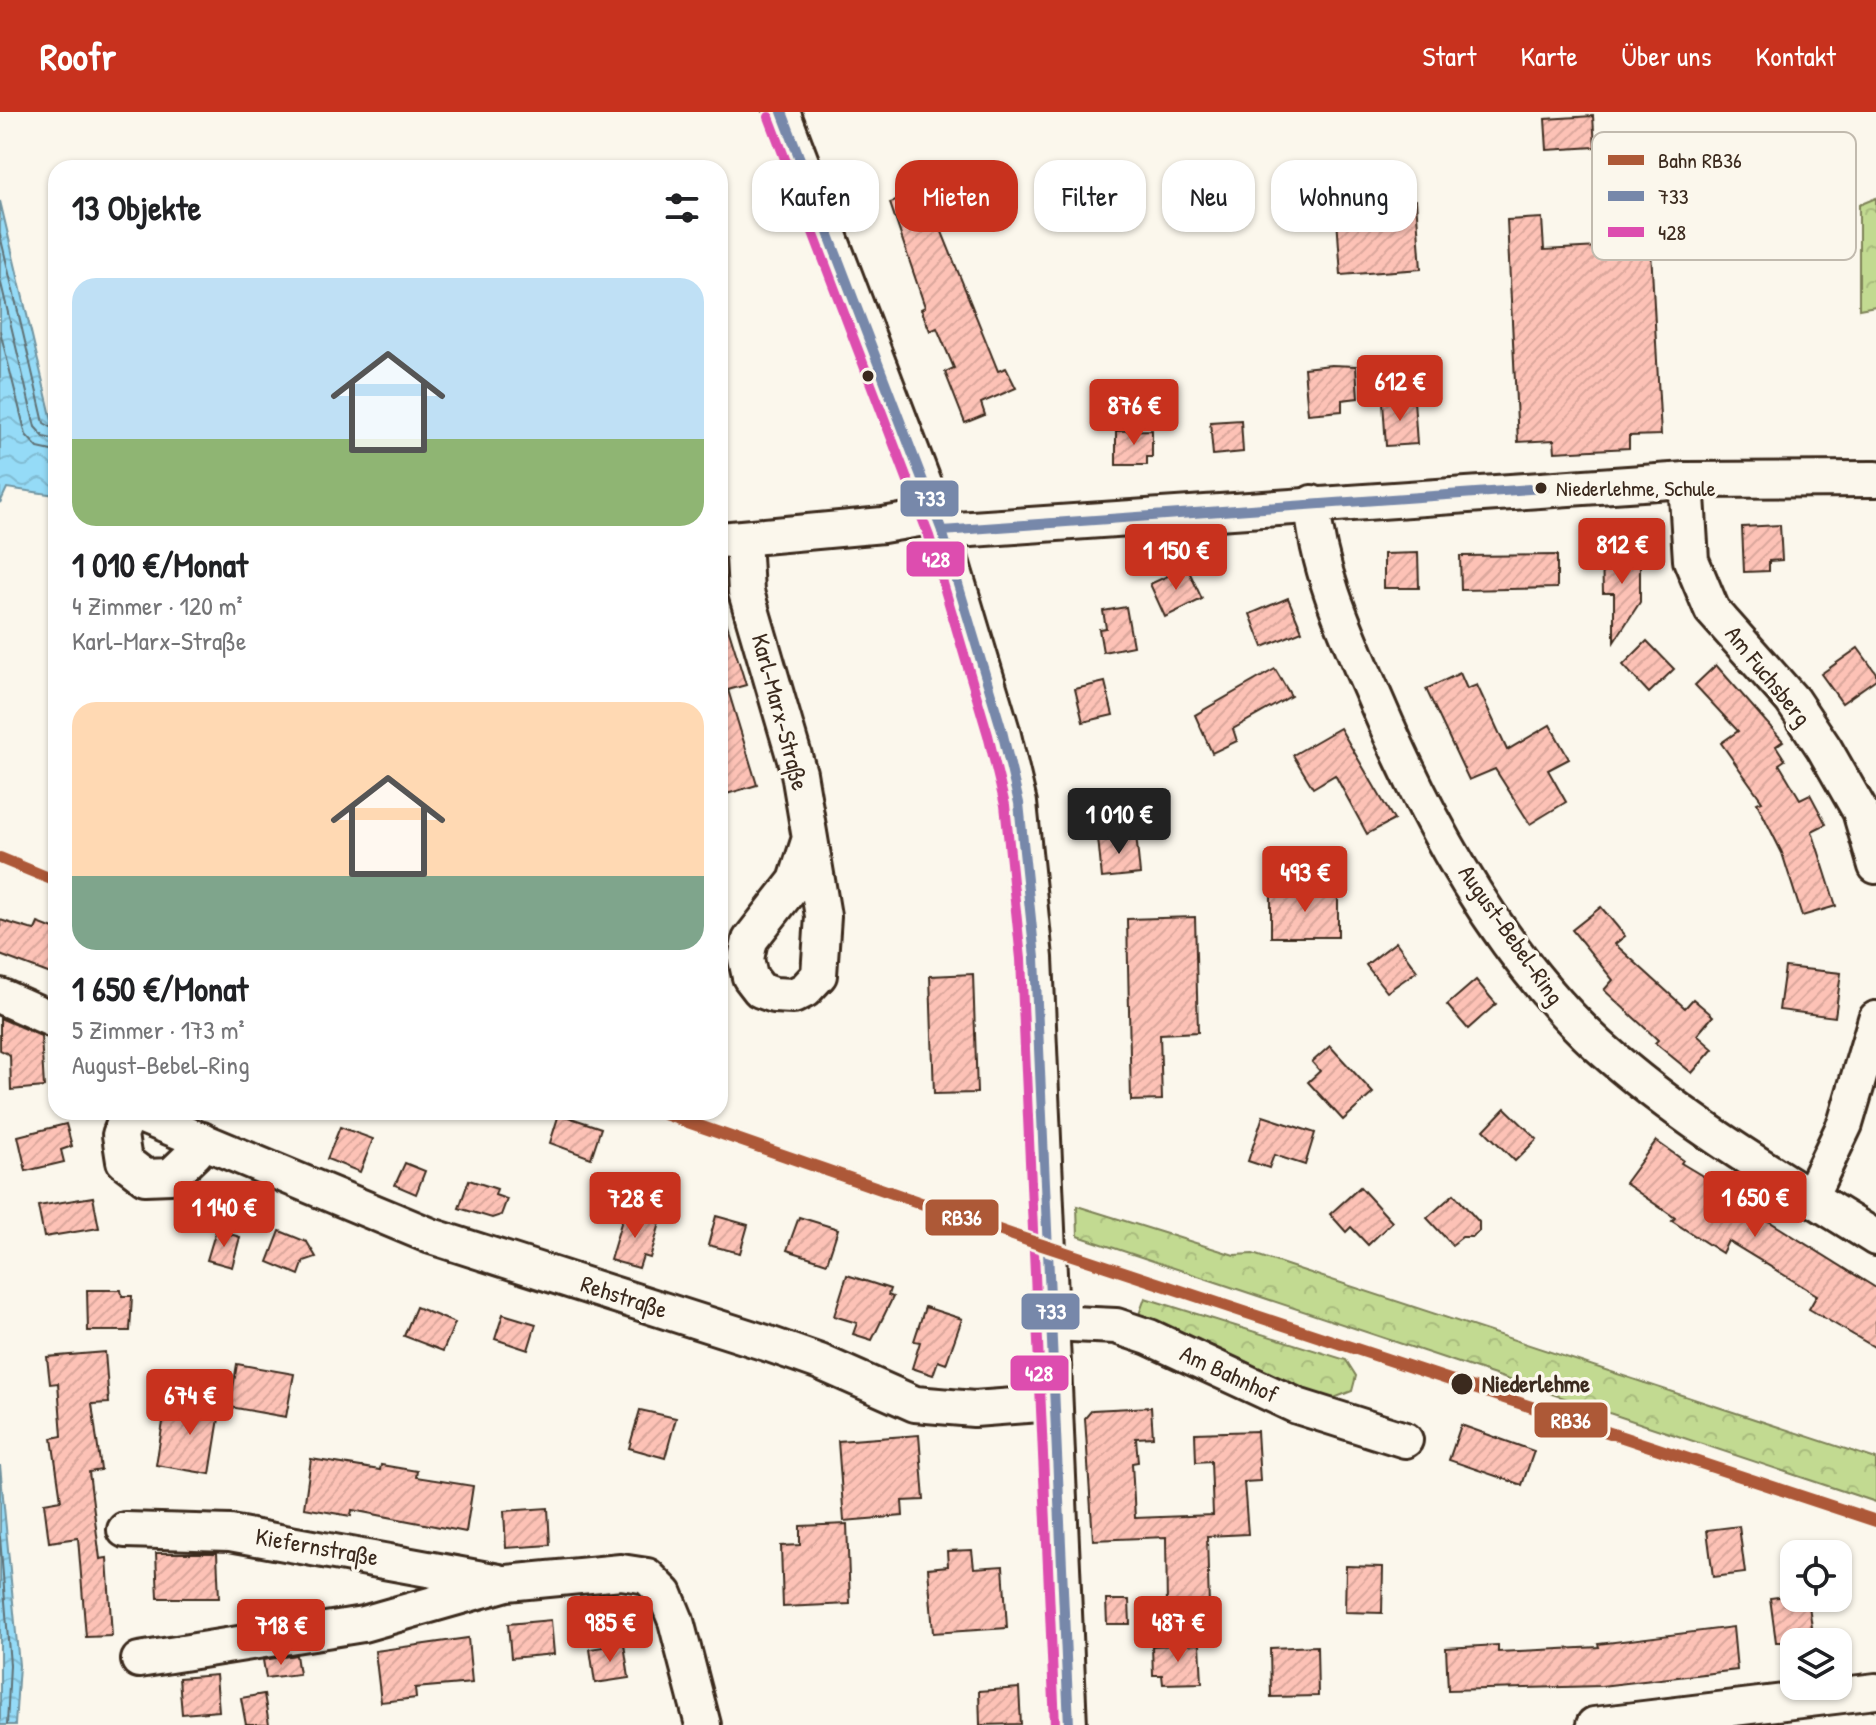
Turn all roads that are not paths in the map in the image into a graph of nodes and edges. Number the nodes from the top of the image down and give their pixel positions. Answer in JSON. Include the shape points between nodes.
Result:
{"nodes":[{"id":1,"x":782,"y":112,"type":"edge"},
{"id":2,"x":1876,"y":479,"type":"edge"},
{"id":3,"x":1686,"y":480,"type":"junction"},
{"id":4,"x":1312,"y":503,"type":"junction"},
{"id":5,"x":939,"y":523,"type":"junction"},
{"id":6,"x":732,"y":540,"type":"edge"},
{"id":7,"x":810,"y":838,"type":"dead end"},
{"id":8,"x":1876,"y":866,"type":"edge"},
{"id":9,"x":0,"y":996,"type":"edge"},
{"id":10,"x":48,"y":1017,"type":"edge"},
{"id":11,"x":1876,"y":1019,"type":"edge"},
{"id":12,"x":127,"y":1120,"type":"edge"},
{"id":13,"x":151,"y":1120,"type":"edge"},
{"id":14,"x":202,"y":1140,"type":"junction"},
{"id":15,"x":1810,"y":1197,"type":"junction"},
{"id":16,"x":1876,"y":1238,"type":"edge"},
{"id":17,"x":1050,"y":1323,"type":"junction"},
{"id":18,"x":1054,"y":1403,"type":"junction"},
{"id":19,"x":1405,"y":1440,"type":"dead end"},
{"id":20,"x":125,"y":1530,"type":"dead end"},
{"id":21,"x":507,"y":1583,"type":"junction"},
{"id":22,"x":139,"y":1660,"type":"dead end"},
{"id":23,"x":1876,"y":1691,"type":"edge"},
{"id":24,"x":703,"y":1725,"type":"edge"},
{"id":25,"x":1069,"y":1725,"type":"edge"},
{"id":26,"x":1594,"y":1725,"type":"edge"}],
"edges":[{"from":1,"to":5,"type":"street"},
{"from":2,"to":3,"type":"street","name":"Karl-Marx-Straße"},
{"from":3,"to":4,"type":"street","name":"Karl-Marx-Straße"},
{"from":3,"to":8,"type":"street","name":"Am Fuchsberg","via":[[1691,560],[1712,610],[1783,688],[1824,748],[1860,811]]},
{"from":4,"to":5,"type":"street","name":"Karl-Marx-Straße"},
{"from":4,"to":15,"type":"street","name":"August-Bebel-Ring","via":[[1321,563],[1343,628],[1391,736],[1471,885],[1507,936],[1549,994],[1628,1071],[1733,1151]]},
{"from":5,"to":6,"type":"street","name":"Karl-Marx-Straße"},
{"from":5,"to":17,"type":"street","via":[[1002,731],[1025,846],[1035,958]]},
{"from":6,"to":7,"type":"street","name":"Karl-Marx-Straße","via":[[783,713]]},
{"from":9,"to":10,"type":"street"},
{"from":11,"to":15,"type":"street","via":[[1845,1124]]},
{"from":12,"to":14,"type":"street","name":"Rehstraße","via":[[120,1135],[124,1161],[145,1177],[171,1176]]},
{"from":13,"to":14,"type":"street","name":"Rehstraße"},
{"from":14,"to":18,"type":"street","name":"Rehstraße","via":[[431,1236],[793,1352],[915,1404],[974,1409]]},
{"from":15,"to":16,"type":"street","name":"August-Bebel-Ring"},
{"from":17,"to":18,"type":"street"},
{"from":17,"to":19,"type":"street","name":"Am Bahnhof","via":[[1116,1326],[1297,1406]]},
{"from":18,"to":25,"type":"street"},
{"from":20,"to":21,"type":"street","name":"Kiefernstraße","via":[[230,1533]]},
{"from":21,"to":22,"type":"street","name":"Kiefernstraße","via":[[363,1624]]},
{"from":21,"to":24,"type":"street","name":"Kiefernstraße","via":[[621,1572],[647,1576],[665,1594],[676,1621]]},
{"from":23,"to":26,"type":"street"}]}
